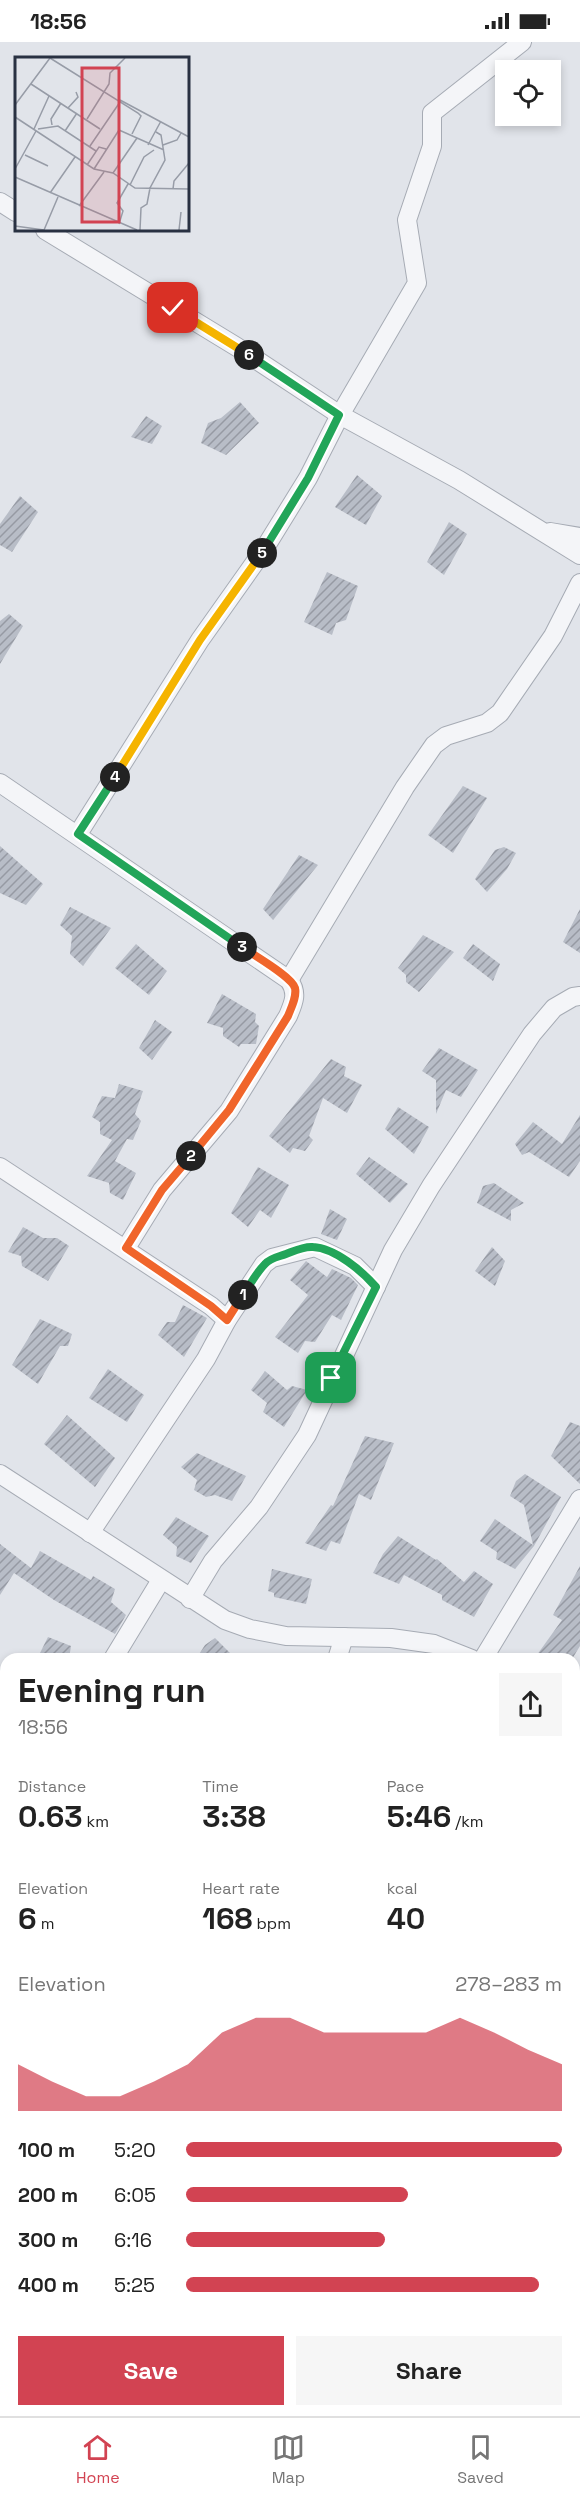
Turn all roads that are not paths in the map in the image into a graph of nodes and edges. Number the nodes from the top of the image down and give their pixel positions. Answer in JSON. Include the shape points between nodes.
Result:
{"nodes":[{"id":1,"x":522,"y":42,"type":"edge"},
{"id":2,"x":0,"y":202,"type":"edge"},
{"id":3,"x":15,"y":211,"type":"edge"},
{"id":4,"x":47,"y":231,"type":"edge"},
{"id":5,"x":339,"y":415,"type":"junction"},
{"id":6,"x":542,"y":531,"type":"junction"},
{"id":7,"x":580,"y":537,"type":"edge"},
{"id":8,"x":580,"y":555,"type":"edge"},
{"id":9,"x":580,"y":583,"type":"edge"},
{"id":10,"x":0,"y":783,"type":"edge"},
{"id":11,"x":78,"y":834,"type":"junction"},
{"id":12,"x":289,"y":980,"type":"junction"},
{"id":13,"x":580,"y":996,"type":"edge"},
{"id":14,"x":0,"y":1167,"type":"edge"},
{"id":15,"x":126,"y":1248,"type":"junction"},
{"id":16,"x":376,"y":1287,"type":"junction"},
{"id":17,"x":227,"y":1320,"type":"junction"},
{"id":18,"x":0,"y":1474,"type":"edge"},
{"id":19,"x":580,"y":1500,"type":"edge"},
{"id":20,"x":90,"y":1533,"type":"junction"},
{"id":21,"x":161,"y":1580,"type":"junction"},
{"id":22,"x":190,"y":1599,"type":"junction"},
{"id":23,"x":344,"y":1637,"type":"junction"},
{"id":24,"x":117,"y":1653,"type":"edge"},
{"id":25,"x":339,"y":1653,"type":"edge"},
{"id":26,"x":457,"y":1653,"type":"edge"},
{"id":27,"x":487,"y":1653,"type":"edge"}],
"edges":[{"from":1,"to":5,"type":"street","via":[[432,113],[432,146],[407,220],[417,282]]},
{"from":2,"to":3,"type":"street"},
{"from":4,"to":5,"type":"street","via":[[237,347]]},
{"from":5,"to":6,"type":"street","via":[[459,480]]},
{"from":5,"to":11,"type":"street","via":[[308,478],[263,551],[200,640]]},
{"from":6,"to":7,"type":"street"},
{"from":6,"to":8,"type":"street"},
{"from":9,"to":12,"type":"street","via":[[553,636],[500,713],[487,723],[446,736],[434,745]]},
{"from":10,"to":11,"type":"street"},
{"from":11,"to":12,"type":"street"},
{"from":12,"to":15,"type":"street","via":[[295,988],[295,999],[288,1016],[229,1110],[162,1190]]},
{"from":13,"to":16,"type":"street","via":[[554,1008],[532,1034],[431,1186]]},
{"from":14,"to":15,"type":"street"},
{"from":15,"to":17,"type":"street"},
{"from":16,"to":17,"type":"street","via":[[355,1266],[327,1251],[307,1247],[264,1264]]},
{"from":16,"to":22,"type":"street","via":[[307,1435],[264,1501],[213,1561]]},
{"from":17,"to":20,"type":"street","via":[[206,1359]]},
{"from":18,"to":20,"type":"street"},
{"from":19,"to":27,"type":"street"},
{"from":20,"to":21,"type":"street"},
{"from":21,"to":22,"type":"street"},
{"from":21,"to":24,"type":"street"},
{"from":22,"to":23,"type":"street","via":[[225,1620],[250,1629],[286,1636]]},
{"from":23,"to":25,"type":"street"},
{"from":23,"to":26,"type":"street","via":[[434,1644]]}]}
